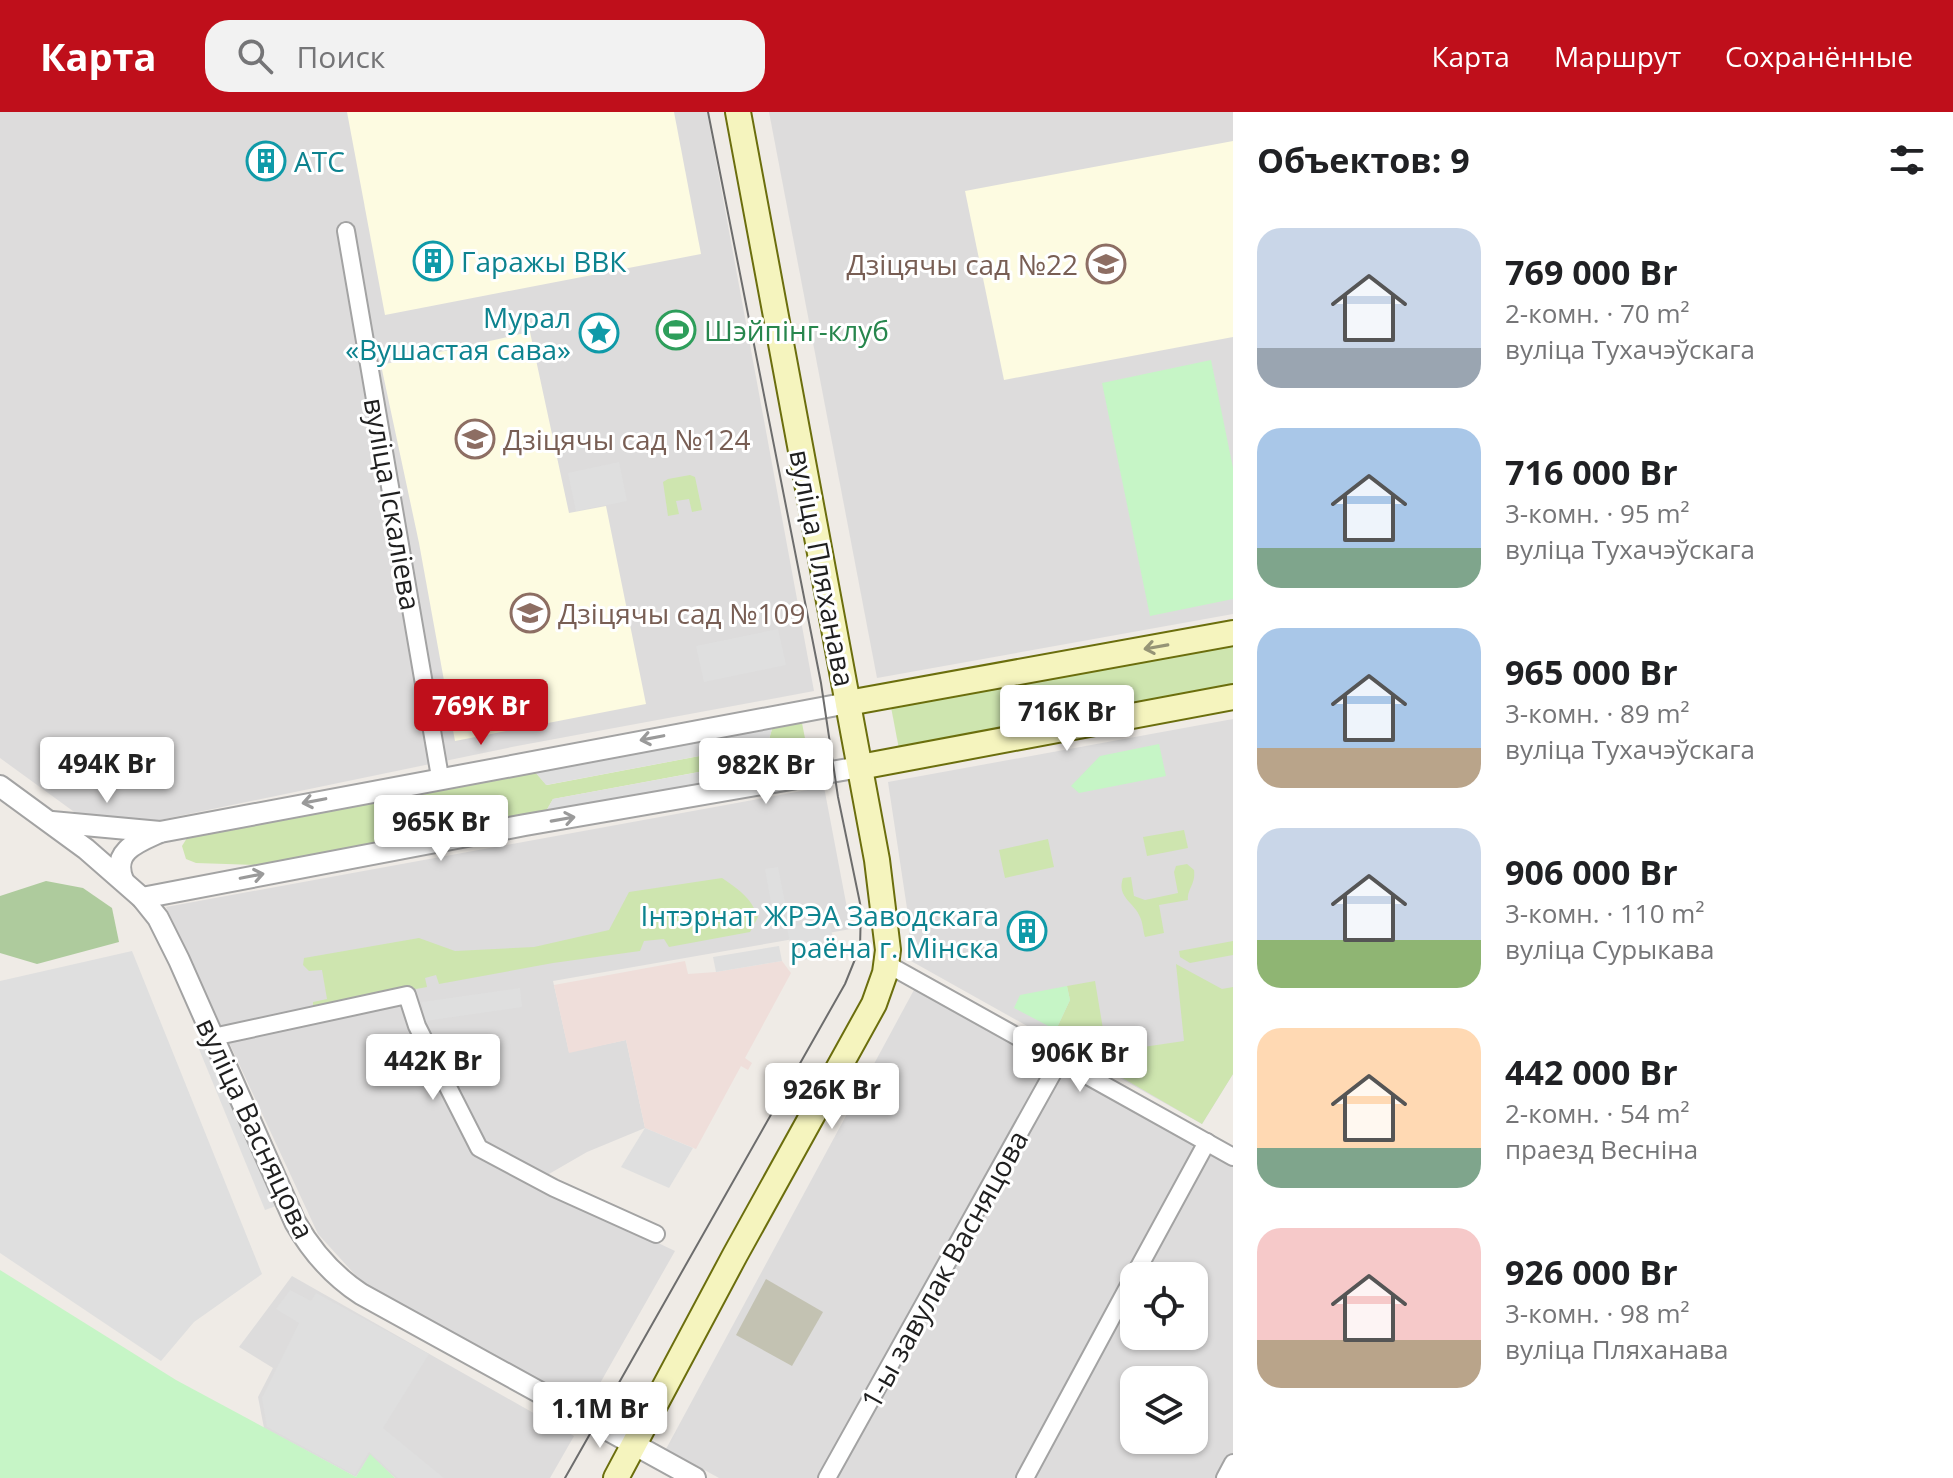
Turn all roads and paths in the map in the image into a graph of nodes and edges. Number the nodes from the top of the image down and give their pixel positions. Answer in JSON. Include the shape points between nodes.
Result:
{"nodes":[{"id":1,"x":738,"y":112,"type":"edge"},
{"id":2,"x":346,"y":231,"type":"dead end"},
{"id":3,"x":1233,"y":633,"type":"edge"},
{"id":4,"x":1233,"y":697,"type":"edge"},
{"id":5,"x":848,"y":703,"type":"junction"},
{"id":6,"x":860,"y":767,"type":"junction"},
{"id":7,"x":440,"y":777,"type":"junction"},
{"id":8,"x":0,"y":786,"type":"edge"},
{"id":9,"x":51,"y":822,"type":"junction"},
{"id":10,"x":160,"y":832,"type":"junction"},
{"id":11,"x":123,"y":880,"type":"junction"},
{"id":12,"x":142,"y":898,"type":"junction"},
{"id":13,"x":887,"y":964,"type":"junction"},
{"id":14,"x":213,"y":1037,"type":"junction"},
{"id":15,"x":1060,"y":1060,"type":"junction"},
{"id":16,"x":1207,"y":1142,"type":"junction"},
{"id":17,"x":1233,"y":1157,"type":"edge"},
{"id":18,"x":656,"y":1234,"type":"dead end"},
{"id":19,"x":1142,"y":1262,"type":"edge"},
{"id":20,"x":1120,"y":1302,"type":"edge"},
{"id":21,"x":634,"y":1443,"type":"junction"},
{"id":22,"x":1233,"y":1463,"type":"edge"},
{"id":23,"x":607,"y":1478,"type":"edge"},
{"id":24,"x":616,"y":1478,"type":"edge"},
{"id":25,"x":695,"y":1478,"type":"edge"},
{"id":26,"x":827,"y":1478,"type":"edge"},
{"id":27,"x":1025,"y":1478,"type":"edge"},
{"id":28,"x":1225,"y":1478,"type":"edge"}],
"edges":[{"from":1,"to":5,"type":"main road","name":"вуліца Пляханава"},
{"from":2,"to":7,"type":"street","name":"вуліца Іскаліева"},
{"from":3,"to":5,"type":"main road","one_way":true},
{"from":4,"to":6,"type":"main road"},
{"from":5,"to":6,"type":"main road","name":"вуліца Пляханава"},
{"from":5,"to":7,"type":"street","one_way":true},
{"from":12,"to":6,"type":"street","one_way":true},
{"from":6,"to":13,"type":"main road","name":"вуліца Пляханава","via":[[885,914]]},
{"from":7,"to":10,"type":"street","one_way":true},
{"from":8,"to":9,"type":"street","name":"вуліца Васняцова"},
{"from":9,"to":10,"type":"street"},
{"from":9,"to":11,"type":"street","name":"вуліца Васняцова"},
{"from":10,"to":11,"type":"street","via":[[127,849],[119,865]]},
{"from":11,"to":12,"type":"street","name":"вуліца Васняцова"},
{"from":12,"to":14,"type":"street","name":"вуліца Васняцова","via":[[166,934]]},
{"from":13,"to":15,"type":"street"},
{"from":13,"to":21,"type":"main road","name":"вуліца Пляханава","via":[[874,1004]]},
{"from":14,"to":18,"type":"street","via":[[407,995],[417,1026],[479,1148]]},
{"from":14,"to":21,"type":"street","name":"вуліца Васняцова","via":[[295,1222],[338,1279]]},
{"from":15,"to":16,"type":"street"},
{"from":15,"to":26,"type":"street","name":"1-ы завулак Васняцова"},
{"from":16,"to":17,"type":"street"},
{"from":16,"to":19,"type":"street"},
{"from":20,"to":27,"type":"street"},
{"from":21,"to":23,"type":"main road","name":"вуліца Пляханава"},
{"from":21,"to":24,"type":"main road","name":"вуліца Пляханава"},
{"from":21,"to":25,"type":"street","name":"вуліца Васняцова"},
{"from":22,"to":28,"type":"street"}]}
